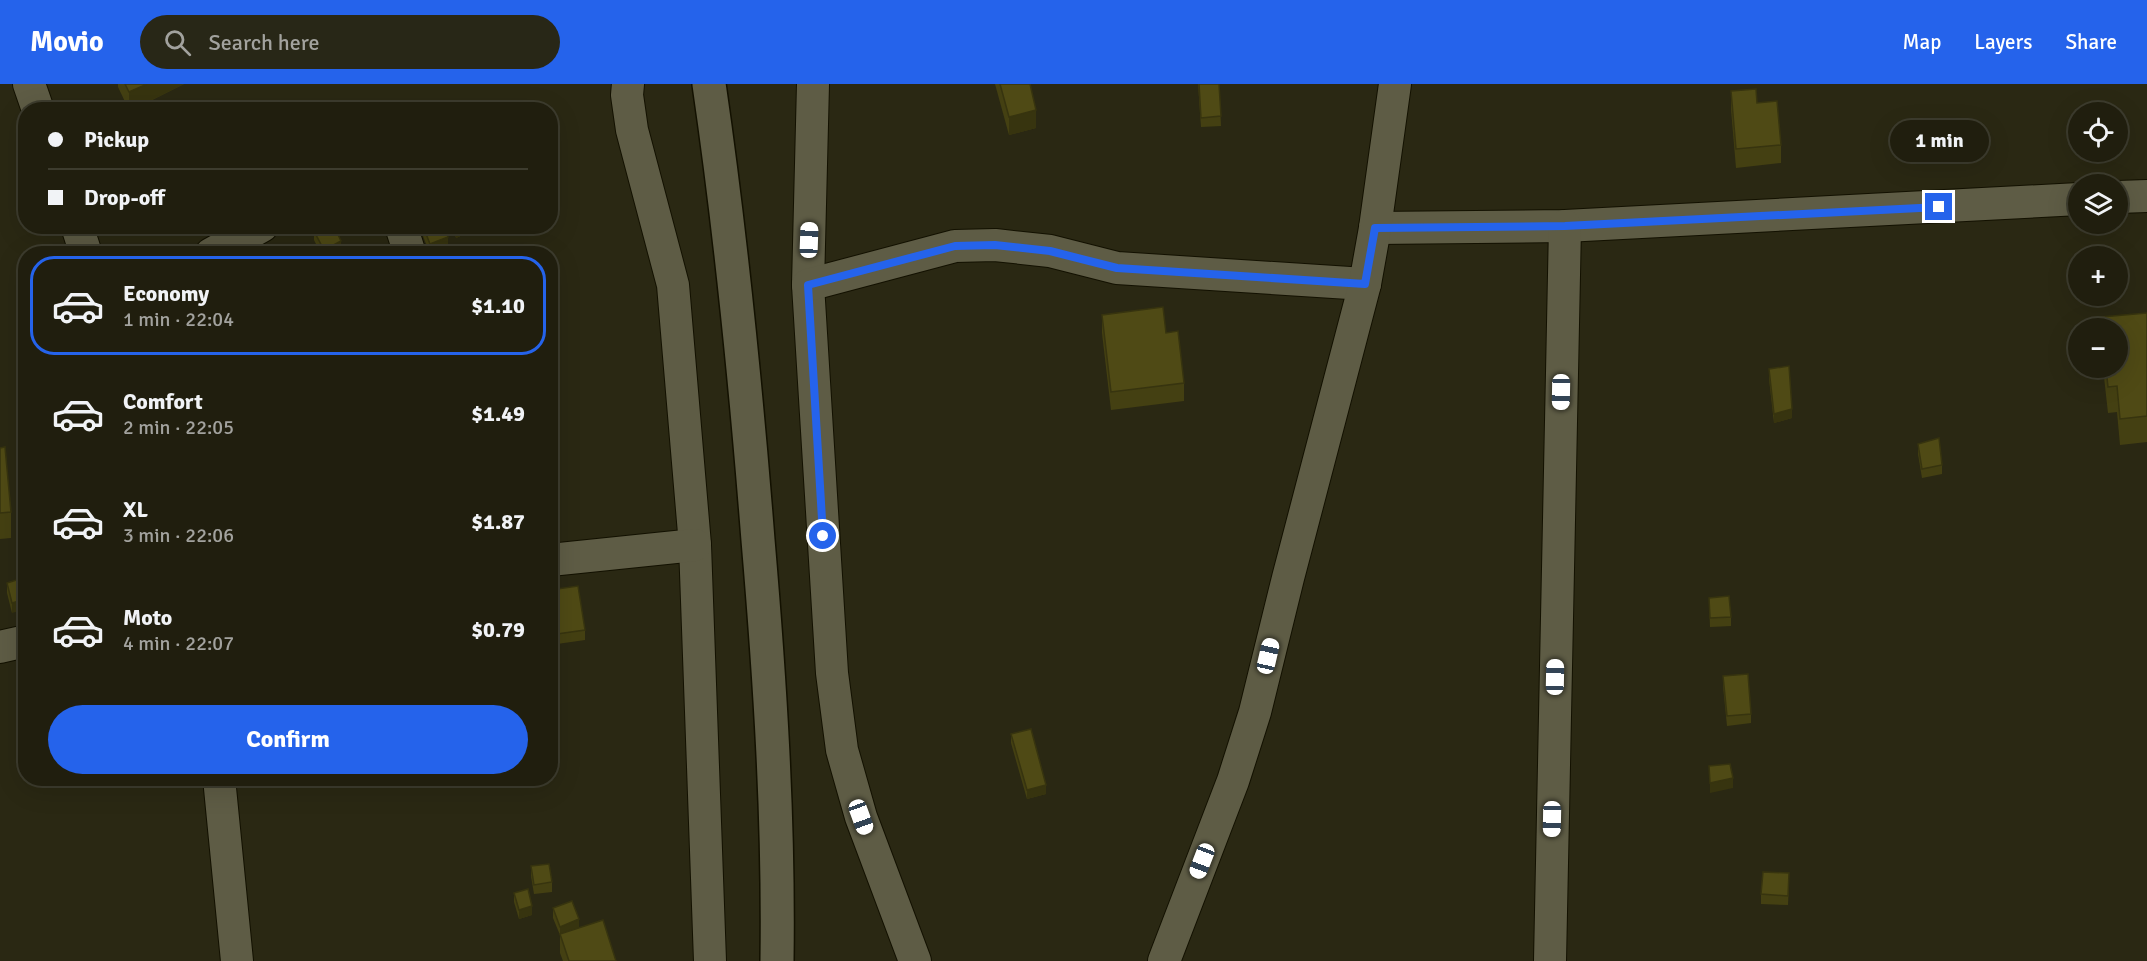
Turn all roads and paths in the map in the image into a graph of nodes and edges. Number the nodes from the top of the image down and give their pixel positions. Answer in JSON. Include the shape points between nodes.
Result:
{"nodes":[{"id":1,"x":29,"y":84,"type":"edge"},
{"id":2,"x":628,"y":84,"type":"edge"},
{"id":3,"x":709,"y":84,"type":"edge"},
{"id":4,"x":813,"y":84,"type":"edge"},
{"id":5,"x":1395,"y":84,"type":"edge"},
{"id":6,"x":35,"y":102,"type":"edge"},
{"id":7,"x":2147,"y":196,"type":"edge"},
{"id":8,"x":2128,"y":197,"type":"edge"},
{"id":9,"x":2068,"y":201,"type":"edge"},
{"id":10,"x":1565,"y":226,"type":"junction"},
{"id":11,"x":1375,"y":228,"type":"junction"},
{"id":12,"x":247,"y":234,"type":"edge"},
{"id":13,"x":226,"y":246,"type":"edge"},
{"id":14,"x":1365,"y":284,"type":"junction"},
{"id":15,"x":808,"y":285,"type":"junction"},
{"id":16,"x":695,"y":544,"type":"junction"},
{"id":17,"x":558,"y":559,"type":"edge"},
{"id":18,"x":18,"y":642,"type":"edge"},
{"id":19,"x":0,"y":646,"type":"edge"},
{"id":20,"x":220,"y":786,"type":"edge"},
{"id":21,"x":237,"y":961,"type":"edge"},
{"id":22,"x":710,"y":961,"type":"edge"},
{"id":23,"x":777,"y":961,"type":"edge"},
{"id":24,"x":915,"y":961,"type":"edge"},
{"id":25,"x":1164,"y":961,"type":"edge"},
{"id":26,"x":1550,"y":961,"type":"edge"}],
"edges":[{"from":1,"to":6,"type":"street"},
{"from":2,"to":16,"type":"street","via":[[632,130],[673,285]]},
{"from":3,"to":23,"type":"main road","via":[[741,345],[767,651]]},
{"from":4,"to":15,"type":"street"},
{"from":5,"to":11,"type":"street"},
{"from":7,"to":8,"type":"street"},
{"from":9,"to":10,"type":"street"},
{"from":10,"to":11,"type":"street"},
{"from":10,"to":26,"type":"street"},
{"from":11,"to":14,"type":"street"},
{"from":12,"to":13,"type":"street"},
{"from":14,"to":15,"type":"street","via":[[1117,268],[1050,251],[995,245],[955,246]]},
{"from":14,"to":25,"type":"street","via":[[1255,712],[1233,781]]},
{"from":15,"to":24,"type":"street","via":[[832,673],[842,750],[861,817]]},
{"from":16,"to":17,"type":"street"},
{"from":16,"to":22,"type":"street"},
{"from":18,"to":19,"type":"street"},
{"from":20,"to":21,"type":"street"}]}
